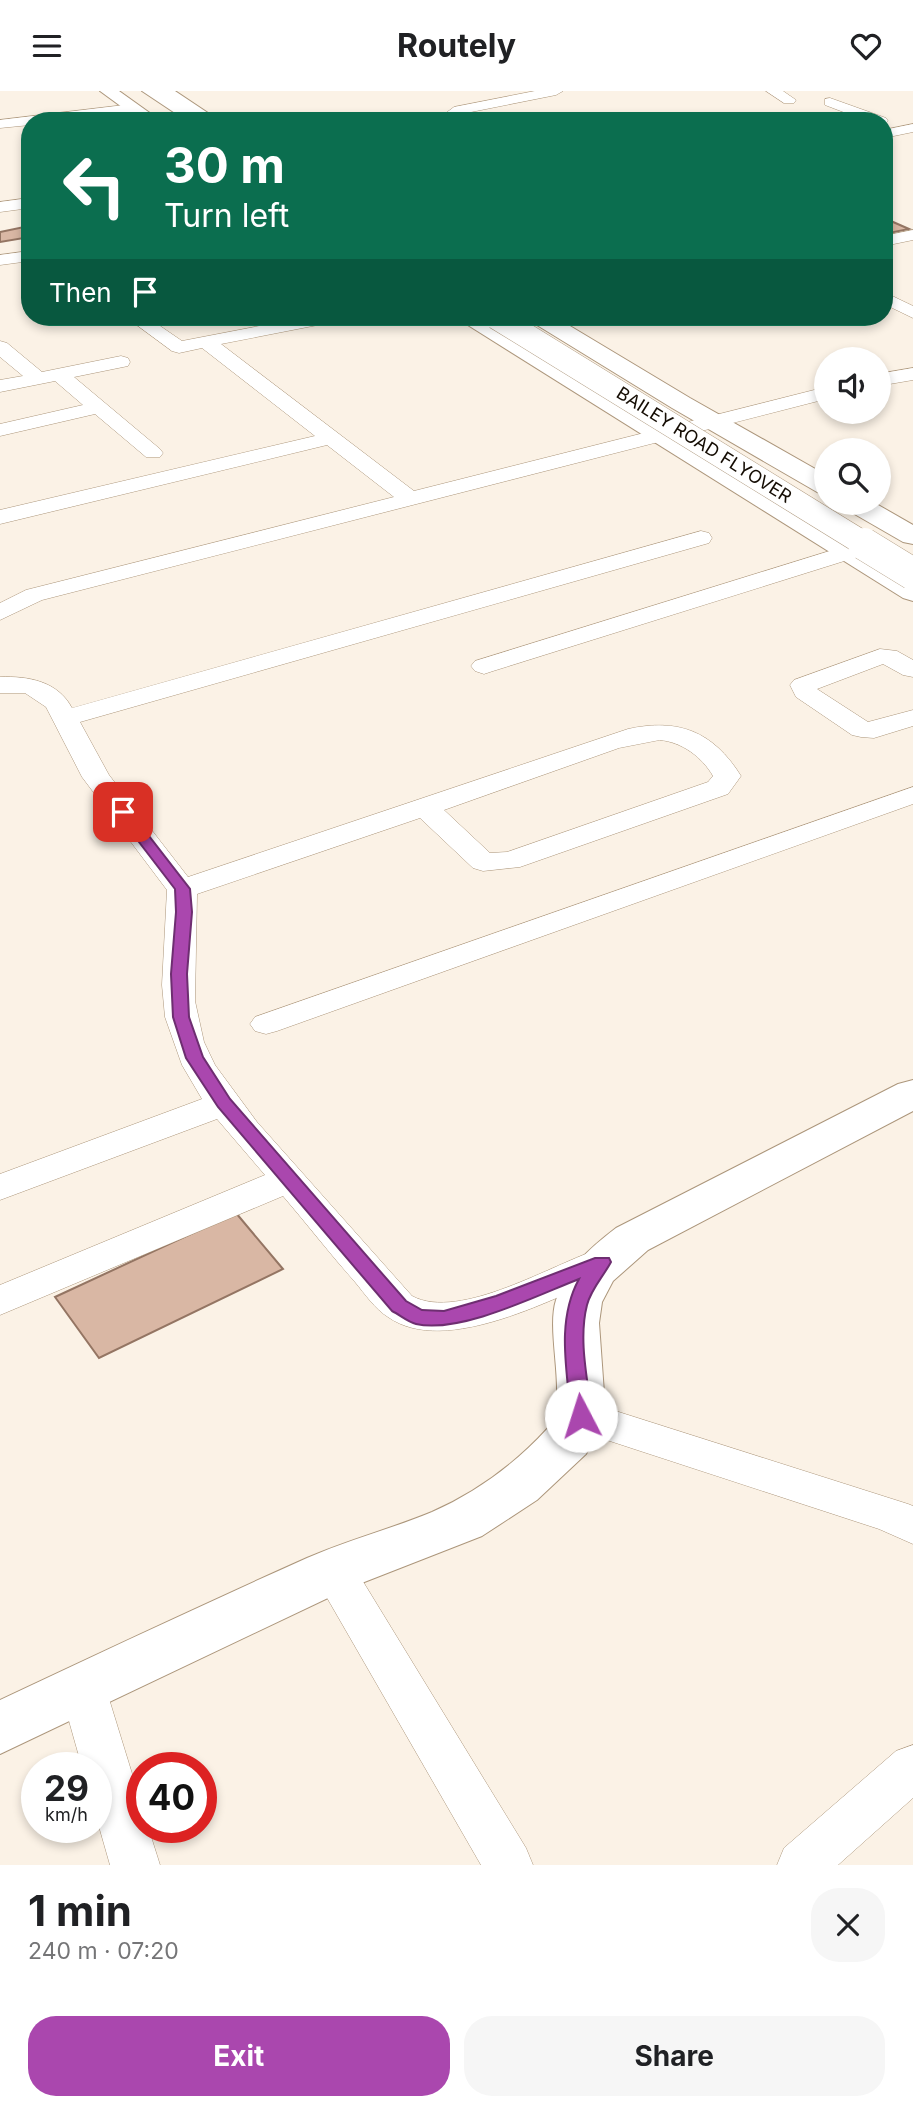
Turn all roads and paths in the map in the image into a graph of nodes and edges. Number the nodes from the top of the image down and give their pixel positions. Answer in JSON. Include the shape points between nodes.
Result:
{"nodes":[{"id":1,"x":108,"y":91,"type":"edge"},
{"id":2,"x":150,"y":91,"type":"edge"},
{"id":3,"x":164,"y":91,"type":"edge"},
{"id":4,"x":556,"y":91,"type":"edge"},
{"id":5,"x":773,"y":91,"type":"edge"},
{"id":6,"x":130,"y":99,"type":"edge"},
{"id":7,"x":789,"y":100,"type":"dead end"},
{"id":8,"x":830,"y":102,"type":"dead end"},
{"id":9,"x":62,"y":112,"type":"edge"},
{"id":10,"x":144,"y":112,"type":"edge"},
{"id":11,"x":158,"y":112,"type":"edge"},
{"id":12,"x":184,"y":112,"type":"edge"},
{"id":13,"x":198,"y":112,"type":"edge"},
{"id":14,"x":452,"y":112,"type":"edge"},
{"id":15,"x":858,"y":112,"type":"edge"},
{"id":16,"x":21,"y":120,"type":"edge"},
{"id":17,"x":0,"y":124,"type":"edge"},
{"id":18,"x":893,"y":124,"type":"edge"},
{"id":19,"x":910,"y":129,"type":"edge"},
{"id":20,"x":21,"y":204,"type":"edge"},
{"id":21,"x":0,"y":207,"type":"edge"},
{"id":22,"x":913,"y":235,"type":"edge"},
{"id":23,"x":893,"y":239,"type":"edge"},
{"id":24,"x":21,"y":257,"type":"edge"},
{"id":25,"x":0,"y":260,"type":"edge"},
{"id":26,"x":893,"y":301,"type":"edge"},
{"id":27,"x":913,"y":313,"type":"edge"},
{"id":28,"x":148,"y":326,"type":"edge"},
{"id":29,"x":287,"y":326,"type":"edge"},
{"id":30,"x":486,"y":326,"type":"edge"},
{"id":31,"x":509,"y":326,"type":"edge"},
{"id":32,"x":534,"y":326,"type":"edge"},
{"id":33,"x":555,"y":326,"type":"edge"},
{"id":34,"x":206,"y":342,"type":"junction"},
{"id":35,"x":0,"y":347,"type":"edge"},
{"id":36,"x":121,"y":362,"type":"dead end"},
{"id":37,"x":59,"y":373,"type":"junction"},
{"id":38,"x":913,"y":374,"type":"edge"},
{"id":39,"x":37,"y":378,"type":"junction"},
{"id":40,"x":891,"y":378,"type":"edge"},
{"id":41,"x":0,"y":386,"type":"edge"},
{"id":42,"x":814,"y":396,"type":"edge"},
{"id":43,"x":99,"y":407,"type":"junction"},
{"id":44,"x":716,"y":423,"type":"junction"},
{"id":45,"x":0,"y":430,"type":"edge"},
{"id":46,"x":664,"y":436,"type":"junction"},
{"id":47,"x":331,"y":438,"type":"junction"},
{"id":48,"x":153,"y":453,"type":"dead end"},
{"id":49,"x":814,"y":480,"type":"edge"},
{"id":50,"x":412,"y":500,"type":"junction"},
{"id":51,"x":875,"y":515,"type":"edge"},
{"id":52,"x":0,"y":517,"type":"edge"},
{"id":53,"x":913,"y":537,"type":"edge"},
{"id":54,"x":701,"y":538,"type":"dead end"},
{"id":55,"x":849,"y":552,"type":"junction"},
{"id":56,"x":913,"y":558,"type":"edge"},
{"id":57,"x":909,"y":582,"type":"edge"},
{"id":58,"x":0,"y":613,"type":"edge"},
{"id":59,"x":484,"y":666,"type":"dead end"},
{"id":60,"x":912,"y":670,"type":"edge"},
{"id":61,"x":2,"y":676,"type":"edge"},
{"id":62,"x":65,"y":718,"type":"junction"},
{"id":63,"x":913,"y":718,"type":"edge"},
{"id":64,"x":913,"y":795,"type":"edge"},
{"id":65,"x":424,"y":807,"type":"junction"},
{"id":66,"x":183,"y":889,"type":"junction"},
{"id":67,"x":266,"y":1024,"type":"dead end"},
{"id":68,"x":913,"y":1094,"type":"edge"},
{"id":69,"x":224,"y":1103,"type":"junction"},
{"id":70,"x":289,"y":1179,"type":"junction"},
{"id":71,"x":0,"y":1188,"type":"edge"},
{"id":72,"x":602,"y":1262,"type":"junction"},
{"id":73,"x":0,"y":1301,"type":"edge"},
{"id":74,"x":581,"y":1416,"type":"junction"},
{"id":75,"x":913,"y":1526,"type":"edge"},
{"id":76,"x":333,"y":1570,"type":"junction"},
{"id":77,"x":83,"y":1689,"type":"junction"},
{"id":78,"x":0,"y":1728,"type":"edge"},
{"id":79,"x":913,"y":1767,"type":"edge"},
{"id":80,"x":135,"y":1865,"type":"edge"},
{"id":81,"x":508,"y":1865,"type":"edge"},
{"id":82,"x":802,"y":1865,"type":"edge"}],
"edges":[{"from":1,"to":6,"type":"main road"},
{"from":2,"to":12,"type":"main road"},
{"from":3,"to":13,"type":"main road"},
{"from":4,"to":14,"type":"street"},
{"from":5,"to":7,"type":"street"},
{"from":6,"to":9,"type":"street"},
{"from":6,"to":10,"type":"main road"},
{"from":6,"to":11,"type":"main road"},
{"from":8,"to":15,"type":"street"},
{"from":16,"to":17,"type":"street"},
{"from":18,"to":19,"type":"street"},
{"from":20,"to":21,"type":"street"},
{"from":22,"to":23,"type":"street"},
{"from":24,"to":25,"type":"street"},
{"from":26,"to":27,"type":"street"},
{"from":28,"to":34,"type":"street","via":[[176,346]]},
{"from":29,"to":34,"type":"street"},
{"from":30,"to":46,"type":"main road"},
{"from":31,"to":57,"type":"main road","name":"BAILEY ROAD FLYOVER","bridge":true},
{"from":32,"to":56,"type":"main road","name":"BAILEY ROAD FLYOVER"},
{"from":33,"to":44,"type":"main road"},
{"from":34,"to":47,"type":"street"},
{"from":35,"to":39,"type":"street"},
{"from":36,"to":37,"type":"street"},
{"from":37,"to":39,"type":"street"},
{"from":37,"to":43,"type":"street"},
{"from":38,"to":40,"type":"street"},
{"from":39,"to":41,"type":"street"},
{"from":42,"to":44,"type":"street"},
{"from":43,"to":45,"type":"street"},
{"from":43,"to":48,"type":"street"},
{"from":44,"to":46,"type":"street"},
{"from":44,"to":49,"type":"main road"},
{"from":46,"to":50,"type":"street"},
{"from":46,"to":55,"type":"main road"},
{"from":47,"to":50,"type":"street"},
{"from":47,"to":52,"type":"street"},
{"from":50,"to":58,"type":"street","via":[[34,595]]},
{"from":51,"to":53,"type":"main road"},
{"from":54,"to":62,"type":"street"},
{"from":55,"to":57,"type":"main road"},
{"from":55,"to":59,"type":"street"},
{"from":60,"to":63,"type":"street","via":[[880,656],[803,685],[805,692],[860,729],[874,730]]},
{"from":61,"to":62,"type":"street","via":[[40,689],[57,703]]},
{"from":62,"to":66,"type":"street","via":[[96,777]]},
{"from":64,"to":67,"type":"street"},
{"from":65,"to":65,"type":"street","via":[[643,733],[682,734],[722,765],[727,776],[718,788],[510,861],[483,862]]},
{"from":65,"to":66,"type":"street"},
{"from":66,"to":69,"type":"street","via":[[181,1017],[194,1058]]},
{"from":68,"to":72,"type":"main road","via":[[632,1239]]},
{"from":69,"to":70,"type":"street"},
{"from":69,"to":71,"type":"street"},
{"from":70,"to":72,"type":"street","via":[[399,1306],[418,1317],[444,1319],[467,1313]]},
{"from":70,"to":73,"type":"street"},
{"from":72,"to":74,"type":"main road","via":[[577,1305],[574,1337]]},
{"from":74,"to":75,"type":"street"},
{"from":74,"to":76,"type":"main road","via":[[570,1438],[550,1458],[464,1521]]},
{"from":76,"to":77,"type":"main road"},
{"from":76,"to":81,"type":"street"},
{"from":77,"to":78,"type":"main road"},
{"from":77,"to":80,"type":"street"},
{"from":79,"to":82,"type":"street"}]}
